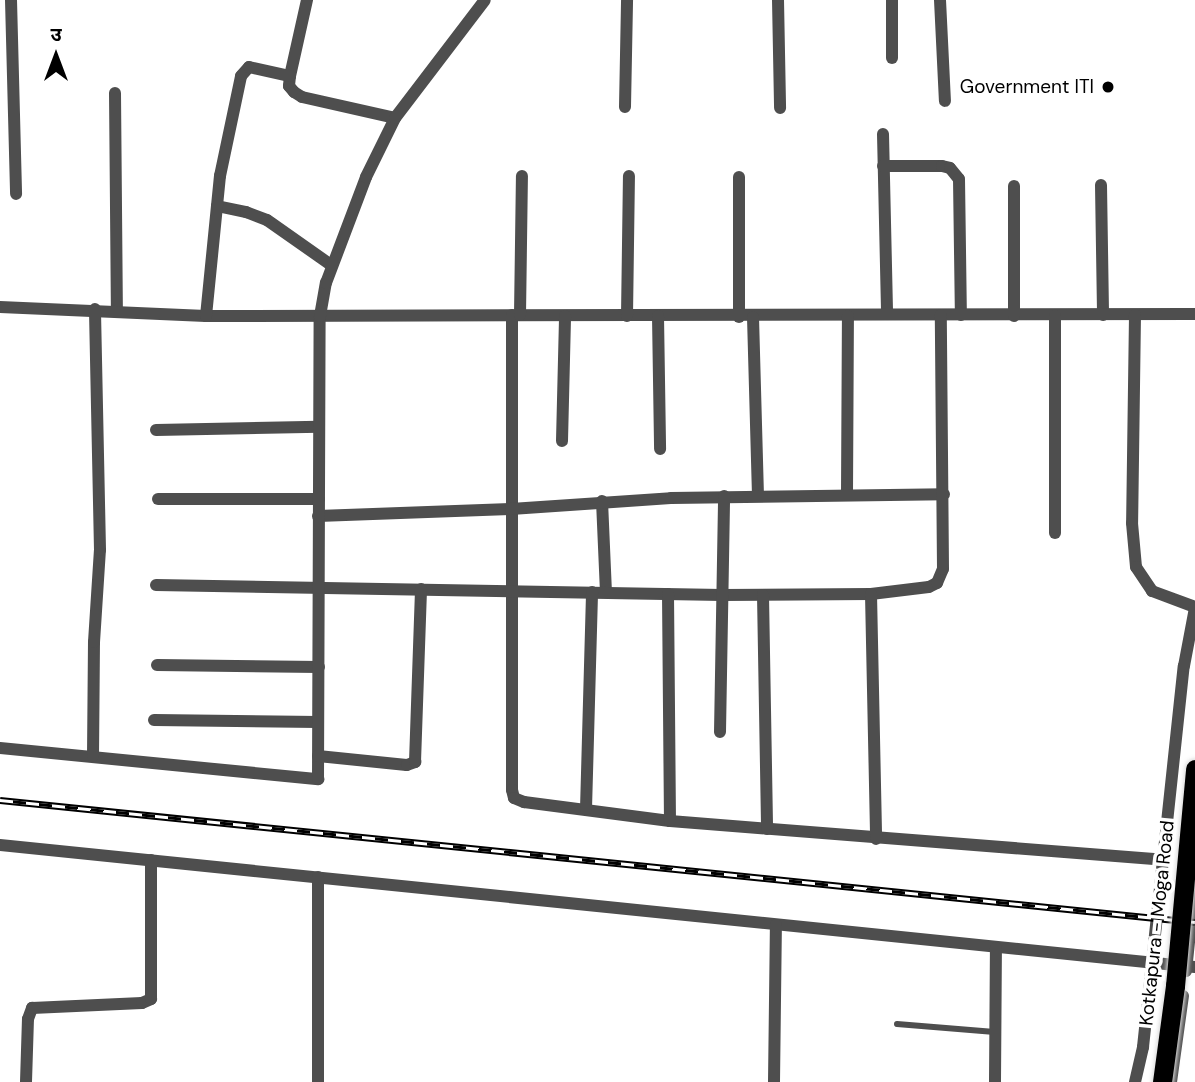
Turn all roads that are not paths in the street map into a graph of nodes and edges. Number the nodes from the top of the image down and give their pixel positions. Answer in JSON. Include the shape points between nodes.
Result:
{"nodes":[{"id":1,"x":10,"y":0,"type":"edge"},
{"id":2,"x":307,"y":0,"type":"edge"},
{"id":3,"x":485,"y":0,"type":"edge"},
{"id":4,"x":627,"y":0,"type":"edge"},
{"id":5,"x":778,"y":0,"type":"edge"},
{"id":6,"x":892,"y":0,"type":"edge"},
{"id":7,"x":940,"y":0,"type":"edge"},
{"id":8,"x":892,"y":58,"type":"dead end"},
{"id":9,"x":289,"y":76,"type":"junction"},
{"id":10,"x":116,"y":93,"type":"dead end"},
{"id":11,"x":945,"y":101,"type":"dead end"},
{"id":12,"x":625,"y":107,"type":"dead end"},
{"id":13,"x":780,"y":108,"type":"dead end"},
{"id":14,"x":395,"y":118,"type":"junction"},
{"id":15,"x":883,"y":134,"type":"dead end"},
{"id":16,"x":883,"y":166,"type":"junction"},
{"id":17,"x":522,"y":176,"type":"dead end"},
{"id":18,"x":629,"y":176,"type":"dead end"},
{"id":19,"x":739,"y":177,"type":"dead end"},
{"id":20,"x":1014,"y":186,"type":"dead end"},
{"id":21,"x":1101,"y":186,"type":"dead end"},
{"id":22,"x":16,"y":194,"type":"dead end"},
{"id":23,"x":217,"y":206,"type":"junction"},
{"id":24,"x":331,"y":265,"type":"junction"},
{"id":25,"x":0,"y":307,"type":"edge"},
{"id":26,"x":95,"y":309,"type":"junction"},
{"id":27,"x":117,"y":310,"type":"junction"},
{"id":28,"x":887,"y":313,"type":"junction"},
{"id":29,"x":1195,"y":314,"type":"edge"},
{"id":30,"x":516,"y":315,"type":"junction"},
{"id":31,"x":941,"y":315,"type":"junction"},
{"id":32,"x":961,"y":315,"type":"junction"},
{"id":33,"x":1103,"y":315,"type":"junction"},
{"id":34,"x":1135,"y":315,"type":"junction"},
{"id":35,"x":206,"y":316,"type":"junction"},
{"id":36,"x":320,"y":316,"type":"junction"},
{"id":37,"x":565,"y":316,"type":"junction"},
{"id":38,"x":627,"y":316,"type":"junction"},
{"id":39,"x":659,"y":316,"type":"junction"},
{"id":40,"x":848,"y":316,"type":"junction"},
{"id":41,"x":1014,"y":316,"type":"junction"},
{"id":42,"x":1055,"y":316,"type":"junction"},
{"id":43,"x":739,"y":317,"type":"junction"},
{"id":44,"x":752,"y":317,"type":"junction"},
{"id":45,"x":319,"y":427,"type":"junction"},
{"id":46,"x":156,"y":430,"type":"dead end"},
{"id":47,"x":562,"y":441,"type":"dead end"},
{"id":48,"x":660,"y":450,"type":"dead end"},
{"id":49,"x":847,"y":494,"type":"junction"},
{"id":50,"x":944,"y":494,"type":"junction"},
{"id":51,"x":758,"y":495,"type":"junction"},
{"id":52,"x":724,"y":496,"type":"junction"},
{"id":53,"x":158,"y":499,"type":"dead end"},
{"id":54,"x":319,"y":499,"type":"junction"},
{"id":55,"x":602,"y":501,"type":"junction"},
{"id":56,"x":511,"y":509,"type":"junction"},
{"id":57,"x":318,"y":516,"type":"junction"},
{"id":58,"x":1055,"y":533,"type":"dead end"},
{"id":59,"x":156,"y":585,"type":"dead end"},
{"id":60,"x":318,"y":588,"type":"junction"},
{"id":61,"x":421,"y":590,"type":"junction"},
{"id":62,"x":513,"y":591,"type":"junction"},
{"id":63,"x":592,"y":592,"type":"junction"},
{"id":64,"x":606,"y":592,"type":"junction"},
{"id":65,"x":668,"y":594,"type":"junction"},
{"id":66,"x":870,"y":594,"type":"junction"},
{"id":67,"x":722,"y":595,"type":"junction"},
{"id":68,"x":763,"y":595,"type":"junction"},
{"id":69,"x":1195,"y":607,"type":"edge"},
{"id":70,"x":157,"y":664,"type":"dead end"},
{"id":71,"x":319,"y":667,"type":"junction"},
{"id":72,"x":154,"y":720,"type":"dead end"},
{"id":73,"x":318,"y":722,"type":"junction"},
{"id":74,"x":720,"y":732,"type":"dead end"},
{"id":75,"x":0,"y":748,"type":"edge"},
{"id":76,"x":93,"y":756,"type":"junction"},
{"id":77,"x":318,"y":756,"type":"junction"},
{"id":78,"x":1195,"y":769,"type":"edge"},
{"id":79,"x":586,"y":809,"type":"junction"},
{"id":80,"x":670,"y":821,"type":"junction"},
{"id":81,"x":768,"y":829,"type":"junction"},
{"id":82,"x":876,"y":839,"type":"junction"},
{"id":83,"x":0,"y":845,"type":"edge"},
{"id":84,"x":151,"y":860,"type":"junction"},
{"id":85,"x":1163,"y":860,"type":"junction"},
{"id":86,"x":318,"y":877,"type":"junction"},
{"id":87,"x":1195,"y":884,"type":"edge"},
{"id":88,"x":776,"y":925,"type":"junction"},
{"id":89,"x":996,"y":948,"type":"junction"},
{"id":90,"x":1151,"y":962,"type":"junction"},
{"id":91,"x":1191,"y":967,"type":"edge"},
{"id":92,"x":897,"y":1024,"type":"dead end"},
{"id":93,"x":995,"y":1032,"type":"junction"},
{"id":94,"x":26,"y":1082,"type":"edge"},
{"id":95,"x":318,"y":1082,"type":"edge"},
{"id":96,"x":774,"y":1082,"type":"edge"},
{"id":97,"x":995,"y":1082,"type":"edge"},
{"id":98,"x":1135,"y":1082,"type":"edge"},
{"id":99,"x":1162,"y":1082,"type":"edge"},
{"id":100,"x":1171,"y":1082,"type":"edge"}],
"edges":[{"from":1,"to":22,"type":"street"},
{"from":2,"to":9,"type":"street"},
{"from":3,"to":14,"type":"street"},
{"from":4,"to":12,"type":"street"},
{"from":5,"to":13,"type":"street"},
{"from":6,"to":8,"type":"street"},
{"from":7,"to":11,"type":"street"},
{"from":9,"to":14,"type":"street","via":[[289,86],[302,97]]},
{"from":9,"to":23,"type":"street","via":[[257,68],[244,70]]},
{"from":10,"to":27,"type":"street"},
{"from":14,"to":24,"type":"street"},
{"from":15,"to":16,"type":"street"},
{"from":16,"to":28,"type":"street"},
{"from":16,"to":32,"type":"street","via":[[942,166],[955,172],[960,188]]},
{"from":17,"to":30,"type":"street"},
{"from":18,"to":38,"type":"street"},
{"from":19,"to":43,"type":"street"},
{"from":20,"to":41,"type":"street"},
{"from":21,"to":33,"type":"street"},
{"from":23,"to":24,"type":"street","via":[[267,220]]},
{"from":23,"to":35,"type":"street"},
{"from":24,"to":36,"type":"street"},
{"from":25,"to":26,"type":"street"},
{"from":26,"to":27,"type":"street"},
{"from":26,"to":76,"type":"street","via":[[100,550]]},
{"from":27,"to":35,"type":"street"},
{"from":28,"to":31,"type":"street"},
{"from":28,"to":40,"type":"street"},
{"from":29,"to":34,"type":"street"},
{"from":30,"to":36,"type":"street"},
{"from":30,"to":37,"type":"street"},
{"from":30,"to":56,"type":"street"},
{"from":31,"to":32,"type":"street"},
{"from":31,"to":50,"type":"street"},
{"from":32,"to":41,"type":"street"},
{"from":33,"to":34,"type":"street"},
{"from":33,"to":42,"type":"street"},
{"from":34,"to":69,"type":"street","via":[[1132,523],[1136,567],[1152,591]]},
{"from":35,"to":36,"type":"street"},
{"from":36,"to":45,"type":"street"},
{"from":37,"to":38,"type":"street"},
{"from":37,"to":47,"type":"street"},
{"from":38,"to":39,"type":"street"},
{"from":39,"to":43,"type":"street"},
{"from":39,"to":48,"type":"street"},
{"from":40,"to":44,"type":"street"},
{"from":40,"to":49,"type":"street"},
{"from":41,"to":42,"type":"street"},
{"from":42,"to":58,"type":"street"},
{"from":43,"to":44,"type":"street"},
{"from":44,"to":51,"type":"street"},
{"from":45,"to":46,"type":"street"},
{"from":45,"to":54,"type":"street"},
{"from":49,"to":50,"type":"street"},
{"from":49,"to":51,"type":"street"},
{"from":50,"to":66,"type":"street","via":[[943,569],[937,583],[917,591]]},
{"from":51,"to":52,"type":"street"},
{"from":52,"to":55,"type":"street"},
{"from":52,"to":67,"type":"street"},
{"from":53,"to":54,"type":"street"},
{"from":54,"to":57,"type":"street"},
{"from":55,"to":56,"type":"street"},
{"from":55,"to":64,"type":"street"},
{"from":56,"to":57,"type":"street"},
{"from":56,"to":62,"type":"street"},
{"from":57,"to":60,"type":"street"},
{"from":59,"to":60,"type":"street"},
{"from":60,"to":61,"type":"street"},
{"from":60,"to":71,"type":"street"},
{"from":61,"to":62,"type":"street"},
{"from":61,"to":77,"type":"street","via":[[415,762]]},
{"from":62,"to":63,"type":"street"},
{"from":62,"to":79,"type":"street","via":[[512,793],[524,802]]},
{"from":63,"to":64,"type":"street"},
{"from":63,"to":79,"type":"street"},
{"from":64,"to":65,"type":"street"},
{"from":65,"to":67,"type":"street"},
{"from":65,"to":80,"type":"street"},
{"from":66,"to":68,"type":"street"},
{"from":66,"to":82,"type":"street"},
{"from":67,"to":68,"type":"street"},
{"from":67,"to":74,"type":"street"},
{"from":68,"to":81,"type":"street"},
{"from":69,"to":85,"type":"street","via":[[1184,666]]},
{"from":70,"to":71,"type":"street"},
{"from":71,"to":73,"type":"street"},
{"from":72,"to":73,"type":"street"},
{"from":73,"to":77,"type":"street"},
{"from":75,"to":76,"type":"street"},
{"from":76,"to":77,"type":"street","via":[[318,779]]},
{"from":78,"to":99,"type":"highway","name":"Kotkapura - Moga Road","bridge":true},
{"from":79,"to":80,"type":"street"},
{"from":80,"to":81,"type":"street"},
{"from":81,"to":82,"type":"street"},
{"from":82,"to":85,"type":"street"},
{"from":83,"to":84,"type":"street"},
{"from":84,"to":86,"type":"street"},
{"from":84,"to":94,"type":"street","via":[[151,999],[33,1008],[28,1019]]},
{"from":85,"to":90,"type":"street"},
{"from":86,"to":88,"type":"street"},
{"from":86,"to":95,"type":"street"},
{"from":87,"to":91,"type":"street"},
{"from":88,"to":89,"type":"street"},
{"from":88,"to":96,"type":"street"},
{"from":89,"to":90,"type":"street"},
{"from":89,"to":93,"type":"street"},
{"from":90,"to":91,"type":"street"},
{"from":90,"to":98,"type":"street"},
{"from":91,"to":100,"type":"street"},
{"from":92,"to":93,"type":"lane"},
{"from":93,"to":97,"type":"street"}]}
